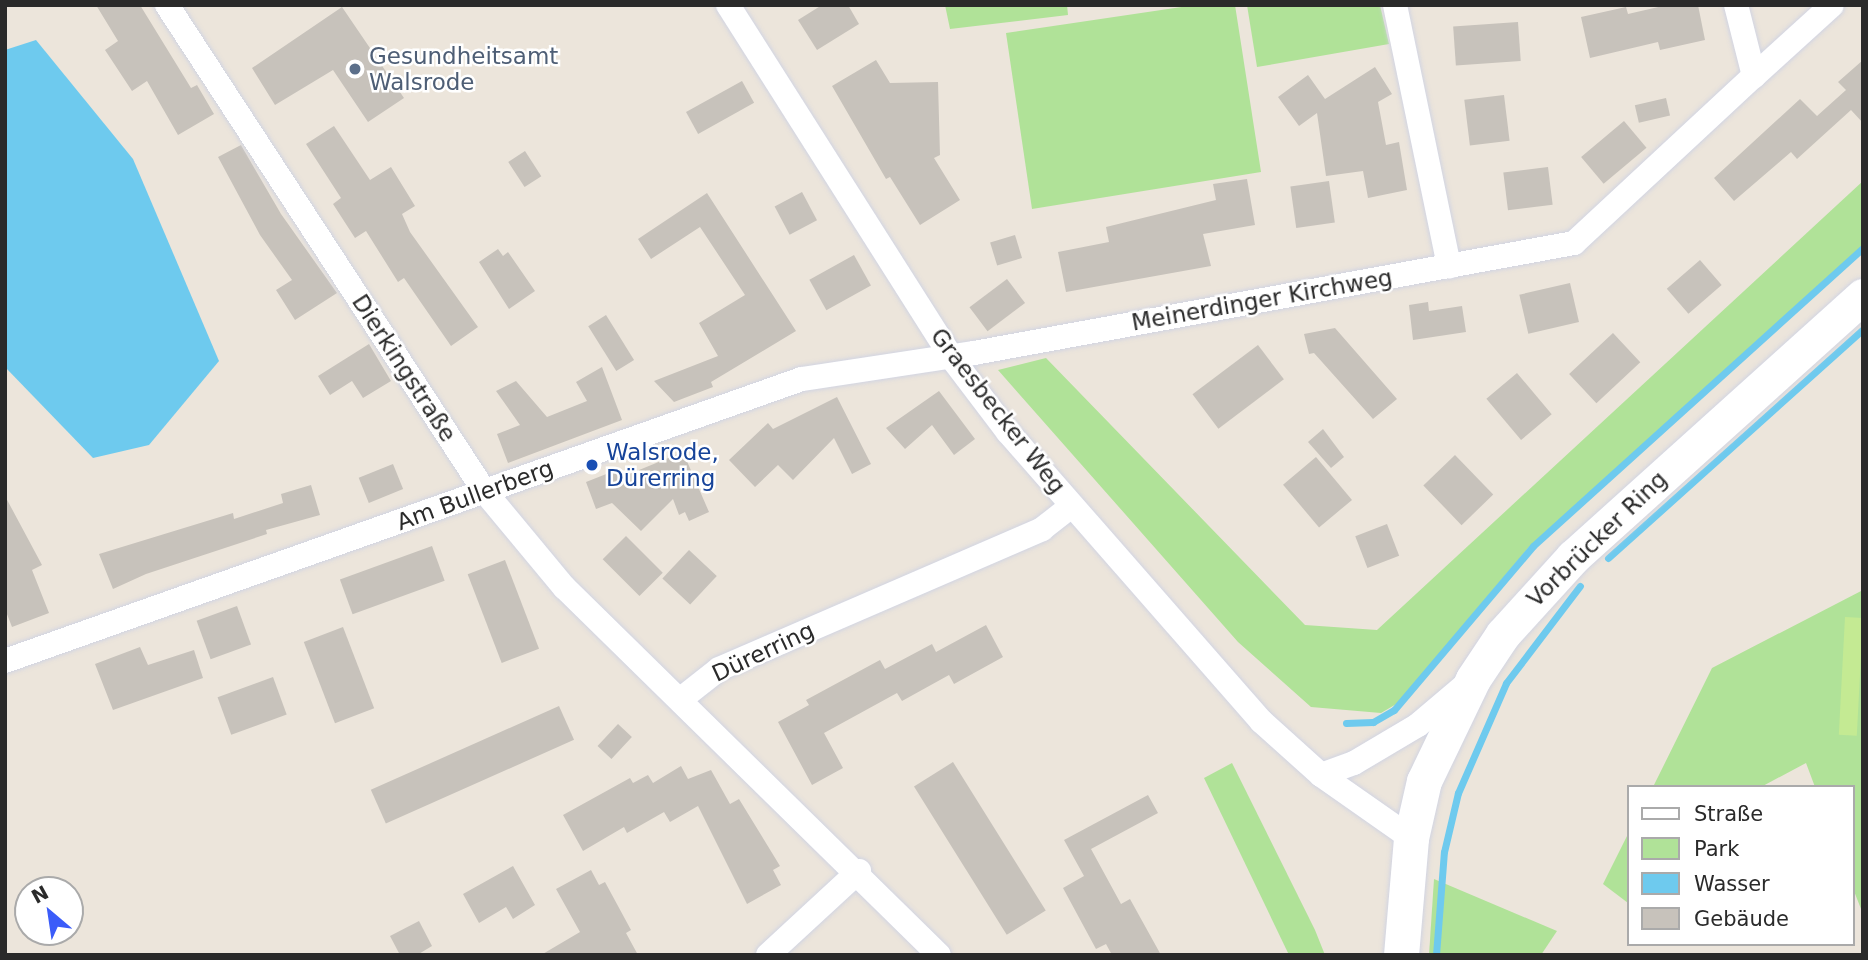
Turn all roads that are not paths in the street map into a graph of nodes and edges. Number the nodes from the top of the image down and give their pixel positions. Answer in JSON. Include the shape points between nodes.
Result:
{"nodes":[{"id":1,"x":167,"y":5,"type":"edge"},
{"id":2,"x":728,"y":5,"type":"edge"},
{"id":3,"x":1395,"y":5,"type":"edge"},
{"id":4,"x":1737,"y":5,"type":"edge"},
{"id":5,"x":1832,"y":5,"type":"edge"},
{"id":6,"x":1754,"y":76,"type":"junction"},
{"id":7,"x":1448,"y":266,"type":"junction"},
{"id":8,"x":1863,"y":296,"type":"edge"},
{"id":9,"x":951,"y":357,"type":"junction"},
{"id":10,"x":485,"y":492,"type":"junction"},
{"id":11,"x":1071,"y":506,"type":"junction"},
{"id":12,"x":5,"y":661,"type":"edge"},
{"id":13,"x":1473,"y":679,"type":"junction"},
{"id":14,"x":681,"y":699,"type":"junction"},
{"id":15,"x":1321,"y":775,"type":"junction"},
{"id":16,"x":1411,"y":838,"type":"junction"},
{"id":17,"x":859,"y":871,"type":"junction"},
{"id":18,"x":768,"y":955,"type":"edge"},
{"id":19,"x":939,"y":955,"type":"edge"},
{"id":20,"x":1401,"y":955,"type":"edge"}],
"edges":[{"from":1,"to":10,"type":"street","name":"Dierkingstraße"},
{"from":2,"to":9,"type":"street","name":"Graesbecker Weg"},
{"from":3,"to":7,"type":"street"},
{"from":4,"to":6,"type":"street"},
{"from":5,"to":6,"type":"street"},
{"from":6,"to":7,"type":"street","name":"Meinerdinger Kirchweg","via":[[1574,243]]},
{"from":7,"to":9,"type":"street","name":"Meinerdinger Kirchweg"},
{"from":8,"to":13,"type":"main road","name":"Vorbrücker Ring","via":[[1565,564],[1503,634]]},
{"from":9,"to":10,"type":"street","name":"Am Bullerberg","via":[[803,379]]},
{"from":9,"to":11,"type":"street","name":"Graesbecker Weg"},
{"from":10,"to":12,"type":"street","name":"Am Bullerberg"},
{"from":10,"to":14,"type":"street","name":"Dierkingstraße","via":[[564,587]]},
{"from":11,"to":14,"type":"street","name":"Dürerring","via":[[1042,529],[719,669]]},
{"from":11,"to":15,"type":"street","name":"Graesbecker Weg","via":[[1261,721]]},
{"from":13,"to":15,"type":"street","via":[[1418,725],[1354,763]]},
{"from":13,"to":16,"type":"main road","name":"Vorbrücker Ring","via":[[1423,781]]},
{"from":14,"to":17,"type":"street"},
{"from":15,"to":16,"type":"street","name":"Graesbecker Weg"},
{"from":16,"to":20,"type":"main road","name":"Vorbrücker Ring"},
{"from":17,"to":18,"type":"street"},
{"from":17,"to":19,"type":"street"}]}
